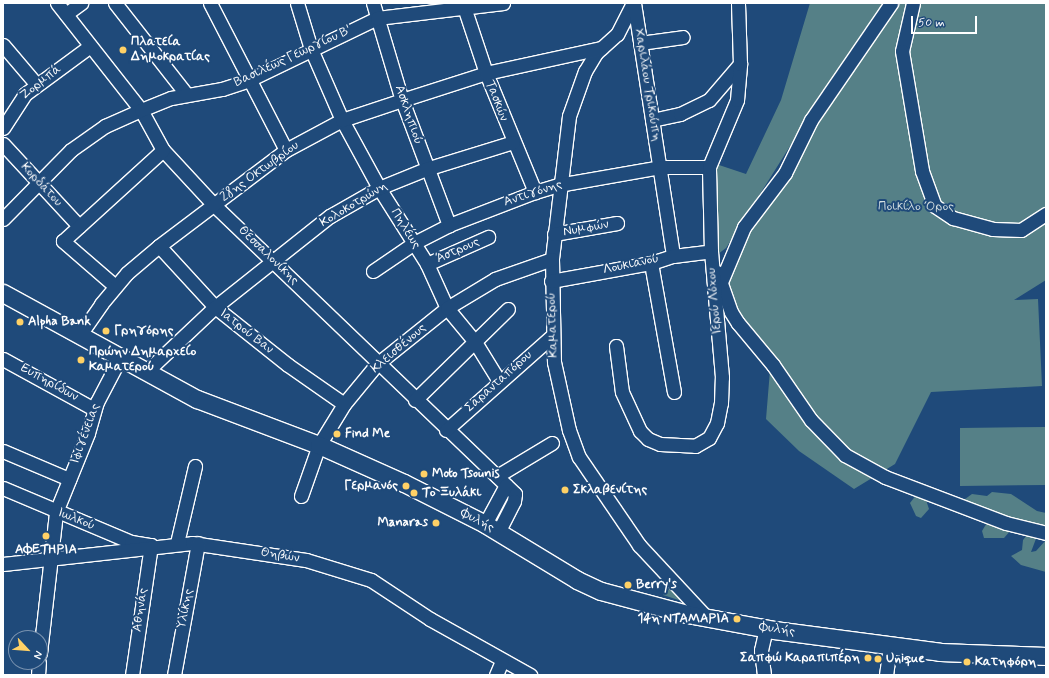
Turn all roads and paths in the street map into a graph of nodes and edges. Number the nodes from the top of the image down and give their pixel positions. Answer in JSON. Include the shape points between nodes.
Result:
{"nodes":[{"id":1,"x":57,"y":3,"type":"edge"},
{"id":2,"x":80,"y":3,"type":"edge"},
{"id":3,"x":115,"y":3,"type":"edge"},
{"id":4,"x":210,"y":3,"type":"edge"},
{"id":5,"x":296,"y":3,"type":"edge"},
{"id":6,"x":373,"y":3,"type":"edge"},
{"id":7,"x":503,"y":3,"type":"edge"},
{"id":8,"x":633,"y":3,"type":"edge"},
{"id":9,"x":738,"y":3,"type":"edge"},
{"id":10,"x":891,"y":3,"type":"edge"},
{"id":11,"x":913,"y":3,"type":"edge"},
{"id":12,"x":464,"y":7,"type":"junction"},
{"id":13,"x":66,"y":14,"type":"junction"},
{"id":14,"x":377,"y":18,"type":"junction"},
{"id":15,"x":683,"y":37,"type":"dead end"},
{"id":16,"x":640,"y":43,"type":"junction"},
{"id":17,"x":3,"y":45,"type":"edge"},
{"id":18,"x":90,"y":46,"type":"junction"},
{"id":19,"x":601,"y":48,"type":"junction"},
{"id":20,"x":312,"y":49,"type":"junction"},
{"id":21,"x":740,"y":64,"type":"junction"},
{"id":22,"x":486,"y":73,"type":"junction"},
{"id":23,"x":249,"y":80,"type":"junction"},
{"id":24,"x":37,"y":85,"type":"junction"},
{"id":25,"x":186,"y":94,"type":"junction"},
{"id":26,"x":402,"y":100,"type":"junction"},
{"id":27,"x":141,"y":110,"type":"junction"},
{"id":28,"x":342,"y":120,"type":"junction"},
{"id":29,"x":652,"y":120,"type":"junction"},
{"id":30,"x":3,"y":128,"type":"edge"},
{"id":31,"x":513,"y":142,"type":"junction"},
{"id":32,"x":3,"y":144,"type":"edge"},
{"id":33,"x":163,"y":150,"type":"junction"},
{"id":34,"x":286,"y":150,"type":"junction"},
{"id":35,"x":661,"y":167,"type":"junction"},
{"id":36,"x":709,"y":167,"type":"junction"},
{"id":37,"x":426,"y":169,"type":"junction"},
{"id":38,"x":38,"y":182,"type":"junction"},
{"id":39,"x":558,"y":185,"type":"junction"},
{"id":40,"x":379,"y":188,"type":"junction"},
{"id":41,"x":536,"y":192,"type":"junction"},
{"id":42,"x":214,"y":204,"type":"junction"},
{"id":43,"x":1046,"y":214,"type":"edge"},
{"id":44,"x":3,"y":219,"type":"edge"},
{"id":45,"x":617,"y":223,"type":"dead end"},
{"id":46,"x":449,"y":225,"type":"junction"},
{"id":47,"x":79,"y":226,"type":"junction"},
{"id":48,"x":554,"y":234,"type":"junction"},
{"id":49,"x":488,"y":237,"type":"dead end"},
{"id":50,"x":414,"y":243,"type":"junction"},
{"id":51,"x":159,"y":246,"type":"junction"},
{"id":52,"x":711,"y":251,"type":"junction"},
{"id":53,"x":673,"y":256,"type":"junction"},
{"id":54,"x":552,"y":259,"type":"junction"},
{"id":55,"x":275,"y":261,"type":"junction"},
{"id":56,"x":651,"y":263,"type":"junction"},
{"id":57,"x":427,"y":264,"type":"junction"},
{"id":58,"x":373,"y":271,"type":"dead end"},
{"id":59,"x":551,"y":281,"type":"junction"},
{"id":60,"x":720,"y":282,"type":"junction"},
{"id":61,"x":115,"y":286,"type":"junction"},
{"id":62,"x":3,"y":293,"type":"edge"},
{"id":63,"x":215,"y":307,"type":"junction"},
{"id":64,"x":448,"y":308,"type":"junction"},
{"id":65,"x":508,"y":309,"type":"dead end"},
{"id":66,"x":553,"y":334,"type":"junction"},
{"id":67,"x":79,"y":336,"type":"junction"},
{"id":68,"x":475,"y":342,"type":"junction"},
{"id":69,"x":616,"y":346,"type":"dead end"},
{"id":70,"x":120,"y":358,"type":"junction"},
{"id":71,"x":3,"y":359,"type":"edge"},
{"id":72,"x":377,"y":364,"type":"junction"},
{"id":73,"x":146,"y":372,"type":"junction"},
{"id":74,"x":499,"y":381,"type":"junction"},
{"id":75,"x":674,"y":392,"type":"dead end"},
{"id":76,"x":416,"y":400,"type":"junction"},
{"id":77,"x":344,"y":404,"type":"junction"},
{"id":78,"x":94,"y":409,"type":"junction"},
{"id":79,"x":446,"y":430,"type":"junction"},
{"id":80,"x":552,"y":443,"type":"dead end"},
{"id":81,"x":318,"y":445,"type":"junction"},
{"id":82,"x":3,"y":451,"type":"edge"},
{"id":83,"x":195,"y":466,"type":"dead end"},
{"id":84,"x":69,"y":479,"type":"junction"},
{"id":85,"x":501,"y":481,"type":"junction"},
{"id":86,"x":3,"y":488,"type":"edge"},
{"id":87,"x":301,"y":496,"type":"dead end"},
{"id":88,"x":56,"y":512,"type":"junction"},
{"id":89,"x":491,"y":528,"type":"junction"},
{"id":90,"x":1046,"y":533,"type":"edge"},
{"id":91,"x":177,"y":543,"type":"junction"},
{"id":92,"x":198,"y":543,"type":"junction"},
{"id":93,"x":151,"y":546,"type":"junction"},
{"id":94,"x":50,"y":559,"type":"junction"},
{"id":95,"x":3,"y":564,"type":"edge"},
{"id":96,"x":708,"y":618,"type":"junction"},
{"id":97,"x":766,"y":629,"type":"junction"},
{"id":98,"x":42,"y":630,"type":"edge"},
{"id":99,"x":890,"y":645,"type":"junction"},
{"id":100,"x":1046,"y":645,"type":"edge"},
{"id":101,"x":907,"y":647,"type":"junction"},
{"id":102,"x":1046,"y":656,"type":"edge"},
{"id":103,"x":502,"y":661,"type":"junction"},
{"id":104,"x":132,"y":675,"type":"edge"},
{"id":105,"x":174,"y":675,"type":"edge"},
{"id":106,"x":496,"y":675,"type":"edge"},
{"id":107,"x":530,"y":675,"type":"edge"},
{"id":108,"x":764,"y":675,"type":"edge"},
{"id":109,"x":886,"y":675,"type":"edge"}],
"edges":[{"from":1,"to":13,"type":"street","name":"Θεσσαλονίκης"},
{"from":2,"to":13,"type":"street"},
{"from":3,"to":25,"type":"street"},
{"from":4,"to":23,"type":"street"},
{"from":5,"to":20,"type":"street","name":"Πηλέως"},
{"from":6,"to":14,"type":"street","name":"Ασκληπιού"},
{"from":7,"to":12,"type":"street","name":"Βασιλέως Γεωργίου Β'"},
{"from":8,"to":16,"type":"street","name":"Χαριλάου Τρικούπη"},
{"from":8,"to":19,"type":"street","name":"Καματερού","via":[[616,34]]},
{"from":9,"to":21,"type":"street","name":"Ιερού Λόχου"},
{"from":10,"to":60,"type":"street","via":[[811,120],[784,174],[744,227]]},
{"from":11,"to":43,"type":"street","via":[[902,51],[922,171],[935,206],[953,218],[993,229],[1021,230]]},
{"from":12,"to":14,"type":"street","name":"Βασιλέως Γεωργίου Β'"},
{"from":12,"to":22,"type":"street","name":"Τασκών"},
{"from":13,"to":18,"type":"street","name":"Θεσσαλονίκης"},
{"from":14,"to":20,"type":"street","name":"Βασιλέως Γεωργίου Β'"},
{"from":14,"to":26,"type":"street","name":"Ασκληπιού"},
{"from":15,"to":16,"type":"street"},
{"from":16,"to":29,"type":"street","name":"Χαριλάου Τρικούπη"},
{"from":17,"to":24,"type":"street"},
{"from":18,"to":24,"type":"street","name":"Ζορμπά"},
{"from":18,"to":27,"type":"street","name":"Θεσσαλονίκης"},
{"from":19,"to":22,"type":"street","name":"28ης Οκτωβρίου"},
{"from":19,"to":39,"type":"street","name":"Καματερού","via":[[576,90],[569,116]]},
{"from":20,"to":23,"type":"street","name":"Βασιλέως Γεωργίου Β'"},
{"from":20,"to":28,"type":"street","name":"Πηλέως"},
{"from":21,"to":29,"type":"street","via":[[709,100],[680,114]]},
{"from":21,"to":36,"type":"street","name":"Ιερού Λόχου","via":[[737,100]]},
{"from":22,"to":26,"type":"street","name":"28ης Οκτωβρίου"},
{"from":22,"to":31,"type":"street","name":"Τασκών"},
{"from":23,"to":25,"type":"street","name":"Βασιλέως Γεωργίου Β'","via":[[222,89]]},
{"from":23,"to":34,"type":"street"},
{"from":24,"to":30,"type":"street","name":"Ζορμπά","via":[[18,101]]},
{"from":25,"to":27,"type":"street","name":"Βασιλέως Γεωργίου Β'"},
{"from":26,"to":28,"type":"street","name":"28ης Οκτωβρίου"},
{"from":26,"to":37,"type":"street","name":"Ασκληπιού"},
{"from":27,"to":33,"type":"street","name":"Θεσσαλονίκης"},
{"from":27,"to":38,"type":"street","name":"Βασιλέως Γεωργίου Β'","via":[[105,126],[71,150]]},
{"from":28,"to":34,"type":"street","name":"28ης Οκτωβρίου"},
{"from":28,"to":40,"type":"street","name":"Πηλέως"},
{"from":29,"to":35,"type":"street","name":"Χαριλάου Τρικούπη"},
{"from":31,"to":37,"type":"street","name":"Κολοκοτρώνη"},
{"from":31,"to":41,"type":"street","name":"Τασκών"},
{"from":32,"to":38,"type":"street","name":"Κορδάτου"},
{"from":33,"to":42,"type":"street","name":"Θεσσαλονίκης"},
{"from":33,"to":47,"type":"street"},
{"from":34,"to":42,"type":"street","name":"28ης Οκτωβρίου"},
{"from":35,"to":36,"type":"street","name":"Αντιγόνης"},
{"from":35,"to":39,"type":"street","name":"Αντιγόνης"},
{"from":35,"to":53,"type":"street","name":"Χαριλάου Τρικούπη"},
{"from":36,"to":52,"type":"street","name":"Ιερού Λόχου"},
{"from":37,"to":40,"type":"street","name":"Κολοκοτρώνη"},
{"from":37,"to":46,"type":"street","name":"Ασκληπιού"},
{"from":38,"to":44,"type":"street","name":"Βασιλέως Γεωργίου Β'"},
{"from":38,"to":47,"type":"street","name":"Κορδάτου"},
{"from":39,"to":41,"type":"street","name":"Αντιγόνης"},
{"from":39,"to":48,"type":"street","name":"Καματερού"},
{"from":40,"to":50,"type":"street","name":"Πηλέως"},
{"from":40,"to":55,"type":"street","name":"Κολοκοτρώνη","via":[[330,216]]},
{"from":41,"to":46,"type":"street","name":"Αντιγόνης"},
{"from":42,"to":51,"type":"street","name":"28ης Οκτωβρίου"},
{"from":42,"to":55,"type":"street","name":"Θεσσαλονίκης"},
{"from":45,"to":48,"type":"street","name":"Νυμφών"},
{"from":46,"to":50,"type":"street","name":"Αντιγόνης"},
{"from":47,"to":61,"type":"street","via":[[64,241]]},
{"from":48,"to":54,"type":"street","name":"Καματερού"},
{"from":49,"to":57,"type":"street","name":"Άστρους"},
{"from":50,"to":57,"type":"street","name":"Πηλέως"},
{"from":50,"to":58,"type":"street","name":"Αντιγόνης"},
{"from":51,"to":61,"type":"street","name":"28ης Οκτωβρίου"},
{"from":51,"to":63,"type":"street","name":"Ιατρού Βαν"},
{"from":52,"to":53,"type":"street","name":"Λουκιανού"},
{"from":52,"to":60,"type":"street"},
{"from":52,"to":69,"type":"street","name":"Ιερού Λόχου","via":[[722,377],[717,423],[709,438],[695,446],[660,444],[648,439],[640,431],[622,392]]},
{"from":53,"to":56,"type":"street","name":"Λουκιανού"},
{"from":54,"to":59,"type":"street","name":"Καματερού"},
{"from":54,"to":64,"type":"street","name":"Κλεισθένους","via":[[495,279]]},
{"from":55,"to":63,"type":"street","name":"Κολοκοτρώνη"},
{"from":55,"to":72,"type":"street","name":"Θεσσαλονίκης"},
{"from":56,"to":59,"type":"street","name":"Λουκιανού"},
{"from":56,"to":75,"type":"street"},
{"from":57,"to":64,"type":"street","name":"Πηλέως"},
{"from":59,"to":66,"type":"street","name":"Καματερού"},
{"from":60,"to":90,"type":"street","via":[[738,323],[773,365],[811,420],[845,456],[885,477],[1006,523]]},
{"from":61,"to":67,"type":"street","name":"28ης Οκτωβρίου"},
{"from":62,"to":67,"type":"main road","name":"Φυλής"},
{"from":63,"to":73,"type":"street","name":"Κολοκοτρώνη"},
{"from":63,"to":77,"type":"street","name":"Ιατρού Βαν","via":[[288,365]]},
{"from":64,"to":68,"type":"street","name":"Πηλέως"},
{"from":64,"to":72,"type":"street","name":"Κλεισθένους"},
{"from":65,"to":68,"type":"street"},
{"from":66,"to":74,"type":"street","name":"Σαρανταπόρου"},
{"from":66,"to":96,"type":"street","name":"Καματερού","via":[[554,362],[563,407],[580,457],[639,544]]},
{"from":67,"to":70,"type":"main road","name":"Φυλής"},
{"from":68,"to":74,"type":"street","name":"Πηλέως"},
{"from":68,"to":76,"type":"street"},
{"from":70,"to":73,"type":"main road","name":"Φυλής"},
{"from":70,"to":78,"type":"street","name":"Ιφιγένειας"},
{"from":71,"to":78,"type":"street","name":"Ευπηρίδων"},
{"from":72,"to":76,"type":"street","name":"Θεσσαλονίκης"},
{"from":72,"to":77,"type":"street","name":"Κλεισθένους"},
{"from":73,"to":81,"type":"main road","name":"Φυλής","via":[[197,399]]},
{"from":74,"to":79,"type":"street","name":"Σαρανταπόρου"},
{"from":76,"to":79,"type":"street","name":"Θεσσαλονίκης"},
{"from":77,"to":81,"type":"street","name":"Κλεισθένους"},
{"from":78,"to":84,"type":"street","name":"Ιφιγένειας","via":[[88,433]]},
{"from":79,"to":85,"type":"street","name":"Θεσσαλονίκης"},
{"from":80,"to":85,"type":"street"},
{"from":81,"to":87,"type":"street","name":"Κλεισθένους"},
{"from":81,"to":89,"type":"main road","name":"Φυλής"},
{"from":82,"to":84,"type":"street"},
{"from":83,"to":91,"type":"street"},
{"from":84,"to":88,"type":"street","name":"Ιφιγένειας"},
{"from":85,"to":89,"type":"street","name":"Θεσσαλονίκης","via":[[515,494],[515,499]]},
{"from":86,"to":88,"type":"street","name":"Ιωλκού"},
{"from":88,"to":93,"type":"street","name":"Ιωλκού","via":[[131,542]]},
{"from":88,"to":94,"type":"street","name":"Ιφιγένειας"},
{"from":89,"to":96,"type":"main road","name":"Φυλής","via":[[591,587],[638,602]]},
{"from":91,"to":92,"type":"street","name":"Θηβών"},
{"from":91,"to":93,"type":"street","name":"Θηβών"},
{"from":92,"to":103,"type":"street","name":"Θηβών","via":[[306,560],[357,574],[371,580],[430,620]]},
{"from":92,"to":105,"type":"street","name":"Υλίκης"},
{"from":93,"to":94,"type":"street","name":"Θηβών"},
{"from":93,"to":104,"type":"street","name":"Αθηνάς"},
{"from":94,"to":95,"type":"street","name":"Θηβών"},
{"from":94,"to":98,"type":"street"},
{"from":96,"to":97,"type":"main road","name":"Φυλής"},
{"from":97,"to":99,"type":"main road","name":"Φυλής"},
{"from":97,"to":108,"type":"street","via":[[761,650]]},
{"from":99,"to":101,"type":"main road","name":"Φυλής"},
{"from":99,"to":109,"type":"street"},
{"from":100,"to":101,"type":"main road","name":"Φυλής","via":[[956,642]]},
{"from":101,"to":102,"type":"main road","name":"Φυλής","via":[[955,653]]},
{"from":103,"to":106,"type":"street"},
{"from":103,"to":107,"type":"street","name":"Θηβών"}]}
